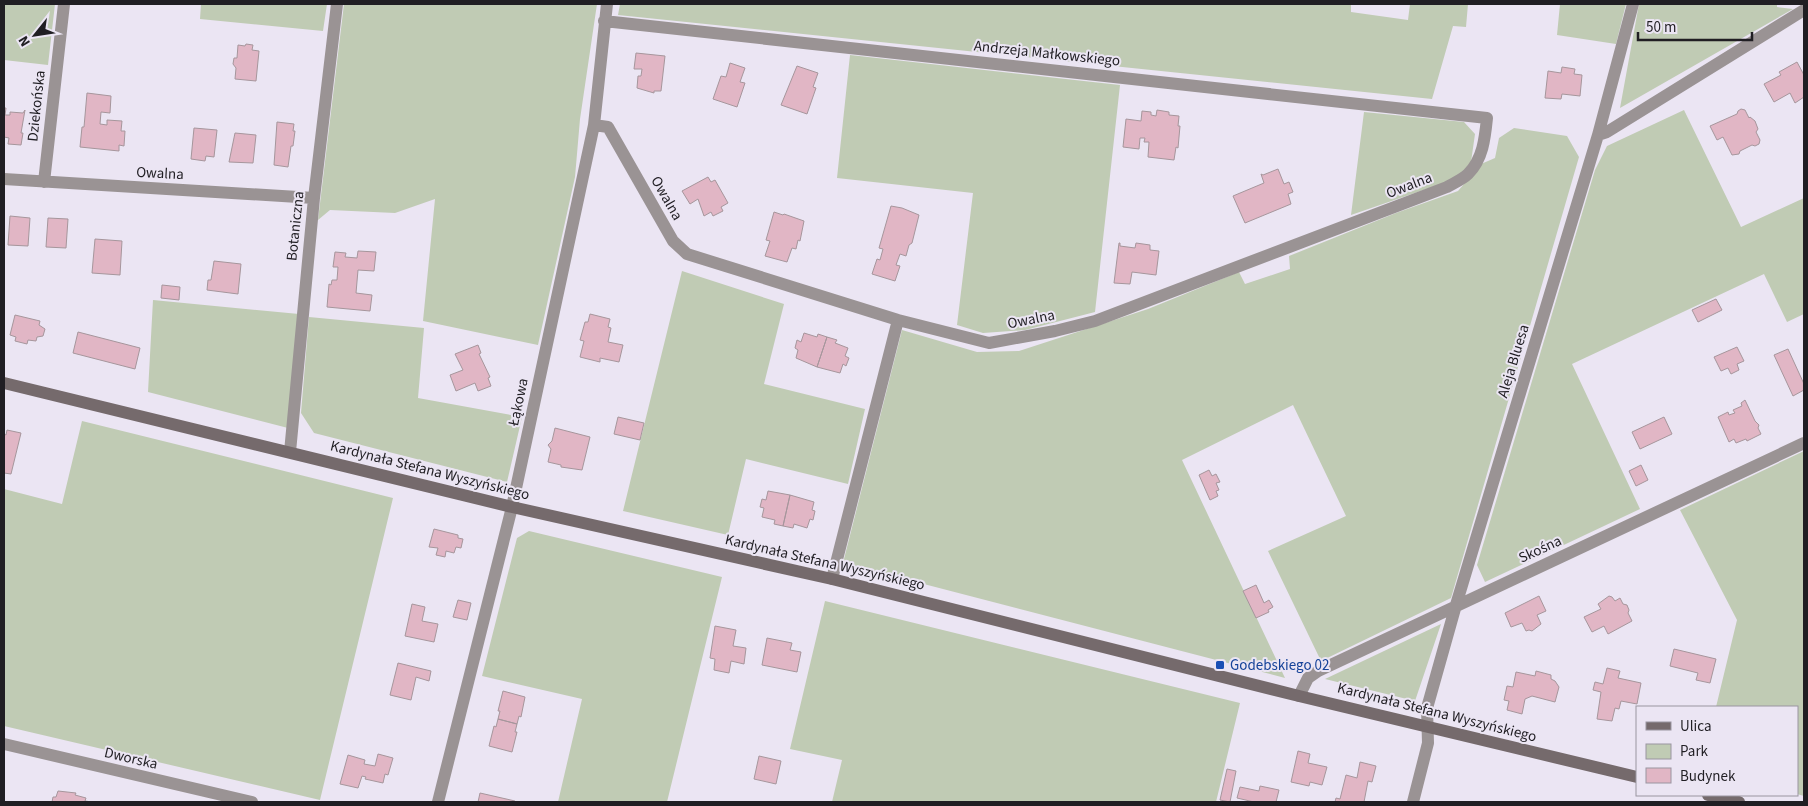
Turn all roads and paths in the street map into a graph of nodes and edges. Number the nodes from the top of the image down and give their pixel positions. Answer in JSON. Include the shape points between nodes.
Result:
{"nodes":[{"id":1,"x":64,"y":4,"type":"edge"},
{"id":2,"x":337,"y":4,"type":"edge"},
{"id":3,"x":607,"y":4,"type":"edge"},
{"id":4,"x":1633,"y":4,"type":"edge"},
{"id":5,"x":1804,"y":10,"type":"edge"},
{"id":6,"x":604,"y":21,"type":"junction"},
{"id":7,"x":1487,"y":118,"type":"joint"},
{"id":8,"x":594,"y":125,"type":"junction"},
{"id":9,"x":1598,"y":135,"type":"junction"},
{"id":10,"x":4,"y":179,"type":"edge"},
{"id":11,"x":44,"y":182,"type":"junction"},
{"id":12,"x":314,"y":198,"type":"junction"},
{"id":13,"x":898,"y":320,"type":"junction"},
{"id":14,"x":4,"y":383,"type":"edge"},
{"id":15,"x":1804,"y":443,"type":"edge"},
{"id":16,"x":290,"y":452,"type":"junction"},
{"id":17,"x":512,"y":507,"type":"junction"},
{"id":18,"x":832,"y":579,"type":"junction"},
{"id":19,"x":1456,"y":606,"type":"junction"},
{"id":20,"x":1299,"y":696,"type":"junction"},
{"id":21,"x":1428,"y":727,"type":"junction"},
{"id":22,"x":4,"y":744,"type":"edge"},
{"id":23,"x":1636,"y":777,"type":"edge"},
{"id":24,"x":1712,"y":796,"type":"edge"},
{"id":25,"x":252,"y":802,"type":"edge"},
{"id":26,"x":438,"y":802,"type":"edge"},
{"id":27,"x":1413,"y":802,"type":"edge"},
{"id":28,"x":1739,"y":802,"type":"edge"}],
"edges":[{"from":1,"to":11,"type":"street","name":"Dziekońska"},
{"from":2,"to":12,"type":"street","name":"Botaniczna"},
{"from":3,"to":6,"type":"street","name":"Łąkowa"},
{"from":4,"to":9,"type":"street","name":"Aleja Bluesa"},
{"from":5,"to":9,"type":"street"},
{"from":6,"to":7,"type":"street","name":"Andrzeja Małkowskiego"},
{"from":6,"to":8,"type":"street","name":"Łąkowa"},
{"from":7,"to":13,"type":"street","name":"Owalna","via":[[1479,158],[1468,174],[1448,187],[1095,321],[990,343]]},
{"from":8,"to":13,"type":"street","name":"Owalna","via":[[608,127],[674,241],[687,254]]},
{"from":8,"to":17,"type":"street","name":"Łąkowa"},
{"from":9,"to":19,"type":"street","name":"Aleja Bluesa"},
{"from":10,"to":11,"type":"street","name":"Owalna"},
{"from":11,"to":12,"type":"street","name":"Owalna"},
{"from":12,"to":16,"type":"street","name":"Botaniczna"},
{"from":13,"to":18,"type":"street"},
{"from":14,"to":16,"type":"main road","name":"Kardynała Stefana Wyszyńskiego"},
{"from":15,"to":19,"type":"street","name":"Skośna"},
{"from":16,"to":17,"type":"main road","name":"Kardynała Stefana Wyszyńskiego"},
{"from":17,"to":18,"type":"main road","name":"Kardynała Stefana Wyszyńskiego"},
{"from":17,"to":26,"type":"street","name":"Łąkowa"},
{"from":18,"to":20,"type":"main road","name":"Kardynała Stefana Wyszyńskiego"},
{"from":19,"to":20,"type":"street","name":"Skośna","via":[[1318,671],[1308,678]]},
{"from":19,"to":21,"type":"street","name":"Aleja Bluesa","via":[[1427,708]]},
{"from":20,"to":21,"type":"main road","name":"Kardynała Stefana Wyszyńskiego"},
{"from":21,"to":23,"type":"main road","name":"Kardynała Stefana Wyszyńskiego"},
{"from":21,"to":27,"type":"street","name":"Aleja Bluesa","via":[[1428,743]]},
{"from":22,"to":25,"type":"street","name":"Dworska"},
{"from":24,"to":28,"type":"main road"}]}
